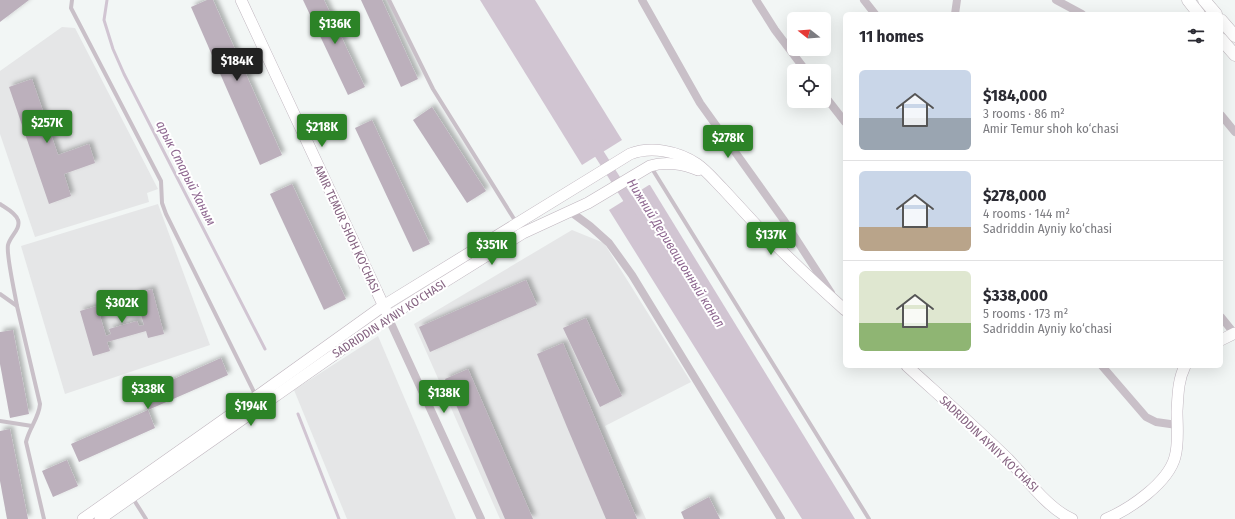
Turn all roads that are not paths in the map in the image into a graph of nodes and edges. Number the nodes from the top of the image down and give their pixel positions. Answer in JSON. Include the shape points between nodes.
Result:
{"nodes":[{"id":1,"x":72,"y":0,"type":"edge"},
{"id":2,"x":240,"y":0,"type":"edge"},
{"id":3,"x":389,"y":0,"type":"edge"},
{"id":4,"x":642,"y":0,"type":"edge"},
{"id":5,"x":756,"y":0,"type":"edge"},
{"id":6,"x":864,"y":0,"type":"edge"},
{"id":7,"x":957,"y":0,"type":"edge"},
{"id":8,"x":1056,"y":0,"type":"edge"},
{"id":9,"x":1188,"y":0,"type":"edge"},
{"id":10,"x":1204,"y":0,"type":"edge"},
{"id":11,"x":873,"y":12,"type":"edge"},
{"id":12,"x":955,"y":12,"type":"edge"},
{"id":13,"x":1078,"y":12,"type":"edge"},
{"id":14,"x":1197,"y":12,"type":"edge"},
{"id":15,"x":1214,"y":12,"type":"edge"},
{"id":16,"x":1223,"y":22,"type":"edge"},
{"id":17,"x":1235,"y":36,"type":"edge"},
{"id":18,"x":1223,"y":41,"type":"edge"},
{"id":19,"x":1235,"y":55,"type":"edge"},
{"id":20,"x":801,"y":64,"type":"edge"},
{"id":21,"x":831,"y":104,"type":"edge"},
{"id":22,"x":1223,"y":117,"type":"edge"},
{"id":23,"x":843,"y":119,"type":"edge"},
{"id":24,"x":1235,"y":132,"type":"edge"},
{"id":25,"x":645,"y":168,"type":"junction"},
{"id":26,"x":717,"y":182,"type":"junction"},
{"id":27,"x":0,"y":204,"type":"edge"},
{"id":28,"x":571,"y":212,"type":"junction"},
{"id":29,"x":516,"y":223,"type":"junction"},
{"id":30,"x":0,"y":294,"type":"edge"},
{"id":31,"x":18,"y":306,"type":"junction"},
{"id":32,"x":383,"y":306,"type":"junction"},
{"id":33,"x":841,"y":307,"type":"edge"},
{"id":34,"x":388,"y":317,"type":"junction"},
{"id":35,"x":1223,"y":319,"type":"edge"},
{"id":36,"x":1234,"y":333,"type":"edge"},
{"id":37,"x":1223,"y":339,"type":"edge"},
{"id":38,"x":909,"y":368,"type":"edge"},
{"id":39,"x":1104,"y":368,"type":"edge"},
{"id":40,"x":1184,"y":368,"type":"edge"},
{"id":41,"x":256,"y":397,"type":"junction"},
{"id":42,"x":0,"y":420,"type":"edge"},
{"id":43,"x":1177,"y":425,"type":"junction"},
{"id":44,"x":32,"y":426,"type":"junction"},
{"id":45,"x":132,"y":496,"type":"junction"},
{"id":46,"x":44,"y":519,"type":"edge"},
{"id":47,"x":83,"y":519,"type":"edge"},
{"id":48,"x":100,"y":519,"type":"edge"},
{"id":49,"x":146,"y":519,"type":"edge"},
{"id":50,"x":481,"y":519,"type":"edge"},
{"id":51,"x":780,"y":519,"type":"edge"},
{"id":52,"x":869,"y":519,"type":"edge"},
{"id":53,"x":1071,"y":519,"type":"edge"},
{"id":54,"x":1106,"y":519,"type":"edge"}],
"edges":[{"from":1,"to":41,"type":"lane","via":[[71,8],[161,181],[162,203],[166,214]]},
{"from":2,"to":32,"type":"main road","name":"AMIR TEMUR SHOH KO‘CHASI"},
{"from":3,"to":29,"type":"lane","via":[[433,88]]},
{"from":4,"to":33,"type":"street","name":"SADRIDDIN AYNIY KO‘CHASI","via":[[700,103],[783,219]]},
{"from":5,"to":20,"type":"street"},
{"from":6,"to":11,"type":"street"},
{"from":7,"to":12,"type":"street"},
{"from":8,"to":13,"type":"street"},
{"from":9,"to":14,"type":"main road"},
{"from":10,"to":15,"type":"main road"},
{"from":16,"to":17,"type":"main road"},
{"from":18,"to":19,"type":"main road"},
{"from":21,"to":23,"type":"street"},
{"from":22,"to":24,"type":"street"},
{"from":25,"to":26,"type":"main road","name":"SADRIDDIN AYNIY KO‘CHASI","via":[[655,164],[692,168]]},
{"from":25,"to":28,"type":"main road","name":"SADRIDDIN AYNIY KO‘CHASI"},
{"from":25,"to":52,"type":"lane"},
{"from":26,"to":29,"type":"main road","name":"SADRIDDIN AYNIY KO‘CHASI","via":[[697,164],[679,155],[655,150],[640,151],[630,154]]},
{"from":26,"to":33,"type":"main road","name":"SADRIDDIN AYNIY KO‘CHASI","via":[[761,230]]},
{"from":27,"to":31,"type":"lane","via":[[11,211],[19,221],[19,227],[8,245]]},
{"from":28,"to":34,"type":"main road","name":"SADRIDDIN AYNIY KO‘CHASI","via":[[523,233]]},
{"from":28,"to":51,"type":"street","via":[[609,243],[632,275]]},
{"from":29,"to":32,"type":"main road","name":"SADRIDDIN AYNIY KO‘CHASI"},
{"from":30,"to":31,"type":"lane"},
{"from":31,"to":44,"type":"lane","via":[[40,404]]},
{"from":32,"to":34,"type":"main road","name":"AMIR TEMUR SHOH KO‘CHASI"},
{"from":32,"to":41,"type":"main road","name":"SADRIDDIN AYNIY KO‘CHASI"},
{"from":34,"to":45,"type":"main road","name":"SADRIDDIN AYNIY KO‘CHASI"},
{"from":34,"to":50,"type":"street"},
{"from":35,"to":36,"type":"street"},
{"from":36,"to":37,"type":"main road"},
{"from":38,"to":53,"type":"main road","name":"SADRIDDIN AYNIY KO‘CHASI","via":[[982,434],[1048,502]]},
{"from":39,"to":43,"type":"street","via":[[1146,417],[1156,422]]},
{"from":40,"to":43,"type":"main road","via":[[1178,388]]},
{"from":41,"to":47,"type":"main road","name":"SADRIDDIN AYNIY KO‘CHASI"},
{"from":42,"to":44,"type":"lane"},
{"from":43,"to":54,"type":"main road","via":[[1175,458],[1164,478],[1138,500]]},
{"from":44,"to":46,"type":"lane","via":[[26,442]]},
{"from":45,"to":48,"type":"main road","name":"SADRIDDIN AYNIY KO‘CHASI"},
{"from":45,"to":49,"type":"lane"}]}
